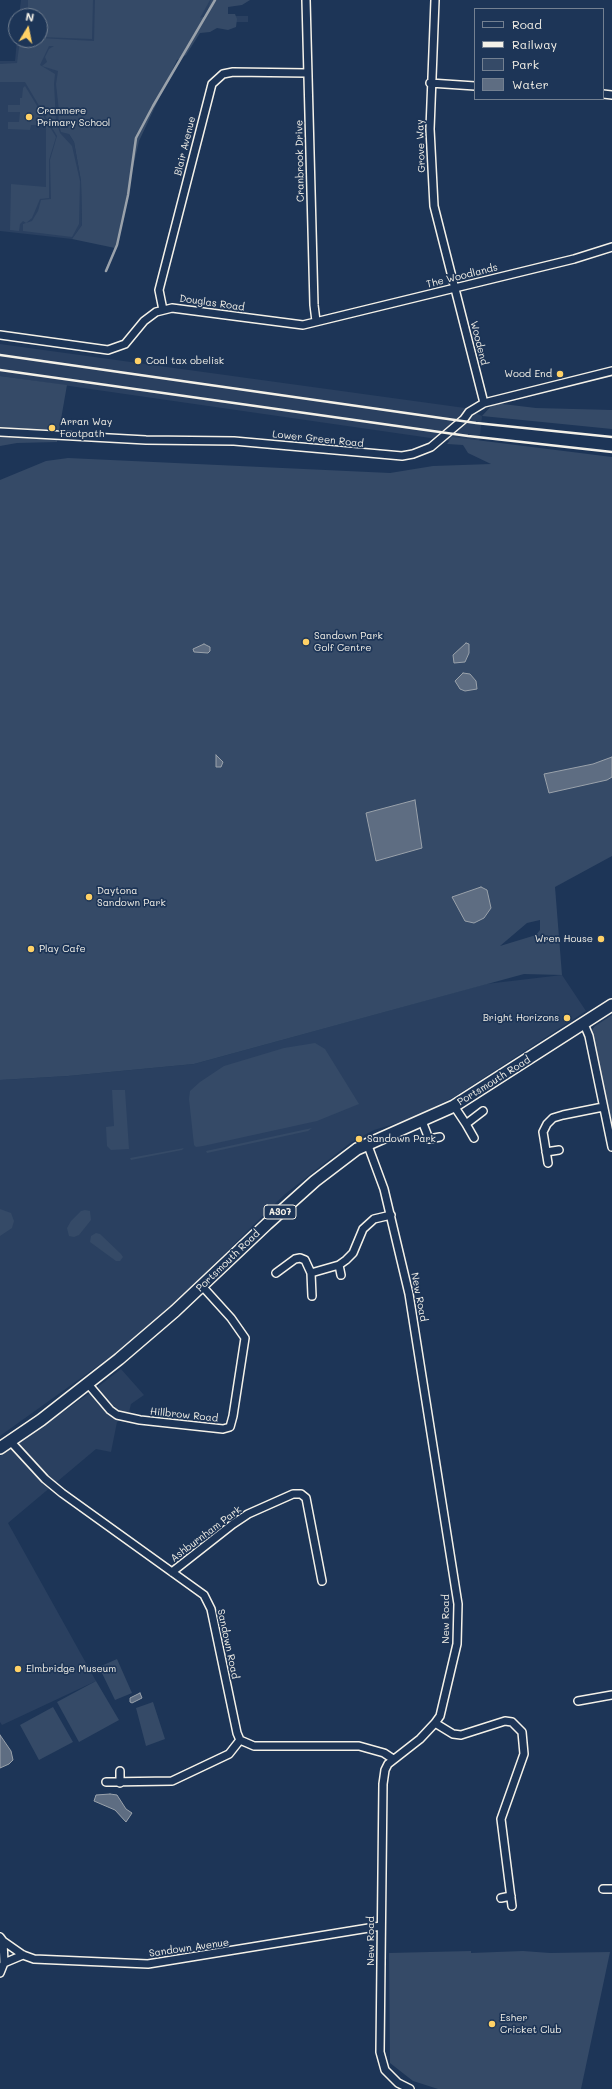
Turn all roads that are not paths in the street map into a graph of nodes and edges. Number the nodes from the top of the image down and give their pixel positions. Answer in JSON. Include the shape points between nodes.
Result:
{"nodes":[{"id":1,"x":306,"y":0,"type":"edge"},
{"id":2,"x":435,"y":0,"type":"edge"},
{"id":3,"x":308,"y":73,"type":"junction"},
{"id":4,"x":430,"y":83,"type":"junction"},
{"id":5,"x":474,"y":86,"type":"edge"},
{"id":6,"x":612,"y":247,"type":"edge"},
{"id":7,"x":455,"y":288,"type":"junction"},
{"id":8,"x":163,"y":310,"type":"junction"},
{"id":9,"x":316,"y":321,"type":"junction"},
{"id":10,"x":0,"y":335,"type":"edge"},
{"id":11,"x":612,"y":371,"type":"edge"},
{"id":12,"x":484,"y":403,"type":"junction"},
{"id":13,"x":0,"y":432,"type":"edge"},
{"id":14,"x":612,"y":1005,"type":"edge"},
{"id":15,"x":584,"y":1024,"type":"junction"},
{"id":16,"x":454,"y":1106,"type":"junction"},
{"id":17,"x":603,"y":1108,"type":"junction"},
{"id":18,"x":483,"y":1111,"type":"dead end"},
{"id":19,"x":422,"y":1121,"type":"junction"},
{"id":20,"x":466,"y":1124,"type":"junction"},
{"id":21,"x":440,"y":1137,"type":"dead end"},
{"id":22,"x":474,"y":1138,"type":"dead end"},
{"id":23,"x":367,"y":1143,"type":"junction"},
{"id":24,"x":612,"y":1147,"type":"edge"},
{"id":25,"x":559,"y":1150,"type":"dead end"},
{"id":26,"x":546,"y":1152,"type":"junction"},
{"id":27,"x":548,"y":1163,"type":"dead end"},
{"id":28,"x":391,"y":1215,"type":"junction"},
{"id":29,"x":339,"y":1264,"type":"junction"},
{"id":30,"x":276,"y":1273,"type":"dead end"},
{"id":31,"x":311,"y":1273,"type":"junction"},
{"id":32,"x":341,"y":1274,"type":"dead end"},
{"id":33,"x":202,"y":1286,"type":"junction"},
{"id":34,"x":312,"y":1296,"type":"dead end"},
{"id":35,"x":88,"y":1384,"type":"junction"},
{"id":36,"x":11,"y":1442,"type":"junction"},
{"id":37,"x":0,"y":1448,"type":"edge"},
{"id":38,"x":172,"y":1572,"type":"junction"},
{"id":39,"x":322,"y":1581,"type":"dead end"},
{"id":40,"x":612,"y":1695,"type":"edge"},
{"id":41,"x":578,"y":1701,"type":"dead end"},
{"id":42,"x":436,"y":1723,"type":"junction"},
{"id":43,"x":240,"y":1740,"type":"junction"},
{"id":44,"x":393,"y":1759,"type":"junction"},
{"id":45,"x":120,"y":1771,"type":"dead end"},
{"id":46,"x":106,"y":1782,"type":"dead end"},
{"id":47,"x":120,"y":1783,"type":"junction"},
{"id":48,"x":603,"y":1889,"type":"dead end"},
{"id":49,"x":612,"y":1889,"type":"edge"},
{"id":50,"x":511,"y":1896,"type":"junction"},
{"id":51,"x":501,"y":1898,"type":"dead end"},
{"id":52,"x":512,"y":1906,"type":"dead end"},
{"id":53,"x":381,"y":1926,"type":"junction"},
{"id":54,"x":2,"y":1939,"type":"edge"},
{"id":55,"x":22,"y":1955,"type":"junction"},
{"id":56,"x":4,"y":1963,"type":"junction"},
{"id":57,"x":0,"y":1973,"type":"edge"},
{"id":58,"x":410,"y":2089,"type":"edge"}],
"edges":[{"from":1,"to":3,"type":"street","name":"Cranbrook Drive"},
{"from":2,"to":4,"type":"street","name":"Grove Way"},
{"from":3,"to":8,"type":"street","name":"Blair Avenue","via":[[233,72],[223,74],[212,84],[160,290]]},
{"from":3,"to":9,"type":"street","name":"Cranbrook Drive"},
{"from":4,"to":5,"type":"street"},
{"from":4,"to":7,"type":"street","name":"Grove Way","via":[[434,206]]},
{"from":6,"to":7,"type":"street","name":"The Woodlands","via":[[574,259]]},
{"from":7,"to":9,"type":"street","name":"The Woodlands"},
{"from":7,"to":12,"type":"street","name":"Woodend"},
{"from":8,"to":9,"type":"street","name":"Douglas Road","via":[[182,309],[296,325]]},
{"from":8,"to":10,"type":"street","name":"Douglas Road","via":[[149,317],[125,344],[108,350]]},
{"from":11,"to":12,"type":"street","name":"Lower Green Road"},
{"from":12,"to":13,"type":"street","name":"Lower Green Road","via":[[469,412],[431,447],[402,456],[234,441],[146,440]]},
{"from":14,"to":15,"type":"main road","name":"Portsmouth Road","number":"A307"},
{"from":15,"to":16,"type":"main road","name":"Portsmouth Road","number":"A307"},
{"from":15,"to":17,"type":"street","via":[[589,1036]]},
{"from":16,"to":19,"type":"main road","name":"Portsmouth Road","number":"A307"},
{"from":16,"to":20,"type":"street"},
{"from":17,"to":24,"type":"street"},
{"from":17,"to":26,"type":"street","via":[[553,1118],[544,1132]]},
{"from":18,"to":20,"type":"street"},
{"from":19,"to":21,"type":"street","via":[[429,1139]]},
{"from":19,"to":23,"type":"main road","name":"Portsmouth Road","number":"A307"},
{"from":20,"to":22,"type":"street"},
{"from":23,"to":28,"type":"street","name":"New Road"},
{"from":23,"to":33,"type":"main road","name":"Portsmouth Road","number":"A307","via":[[315,1181]]},
{"from":25,"to":26,"type":"street"},
{"from":26,"to":27,"type":"street"},
{"from":28,"to":29,"type":"street","via":[[374,1219],[363,1229],[353,1253]]},
{"from":28,"to":42,"type":"street","name":"New Road","via":[[416,1336],[458,1604],[457,1644]]},
{"from":29,"to":31,"type":"street"},
{"from":29,"to":32,"type":"street"},
{"from":30,"to":31,"type":"street","via":[[287,1263],[300,1258],[305,1260]]},
{"from":31,"to":34,"type":"street"},
{"from":33,"to":35,"type":"main road","name":"Portsmouth Road","number":"A307"},
{"from":33,"to":35,"type":"street","name":"Hillbrow Road","via":[[231,1318],[244,1338],[230,1427],[223,1429],[121,1416],[110,1410]]},
{"from":35,"to":36,"type":"main road","name":"Portsmouth Road","number":"A307"},
{"from":36,"to":37,"type":"main road","name":"Portsmouth Road","number":"A307"},
{"from":36,"to":38,"type":"street","name":"Sandown Road","via":[[62,1493]]},
{"from":38,"to":39,"type":"street","name":"Ashburnham Park","via":[[238,1521],[293,1494],[301,1494],[306,1498]]},
{"from":38,"to":43,"type":"street","name":"Sandown Road","via":[[208,1600],[236,1733]]},
{"from":40,"to":41,"type":"street"},
{"from":42,"to":44,"type":"street","name":"New Road"},
{"from":42,"to":50,"type":"street","via":[[453,1734],[461,1735],[500,1721],[512,1722],[522,1732],[524,1754],[501,1819]]},
{"from":43,"to":44,"type":"street","via":[[254,1746],[359,1746],[384,1753]]},
{"from":43,"to":47,"type":"street","via":[[229,1754],[172,1782]]},
{"from":44,"to":53,"type":"street","name":"New Road","via":[[385,1770],[383,1784]]},
{"from":45,"to":47,"type":"street"},
{"from":46,"to":47,"type":"street"},
{"from":48,"to":49,"type":"street"},
{"from":50,"to":51,"type":"street"},
{"from":50,"to":52,"type":"street"},
{"from":53,"to":55,"type":"street","name":"Sandown Avenue","via":[[148,1964],[49,1960]]},
{"from":53,"to":58,"type":"street","name":"New Road","via":[[381,2056],[385,2070],[391,2077]]},
{"from":54,"to":55,"type":"street","name":"Sandown Avenue"},
{"from":54,"to":56,"type":"street"},
{"from":55,"to":56,"type":"street"},
{"from":56,"to":57,"type":"street"}]}
